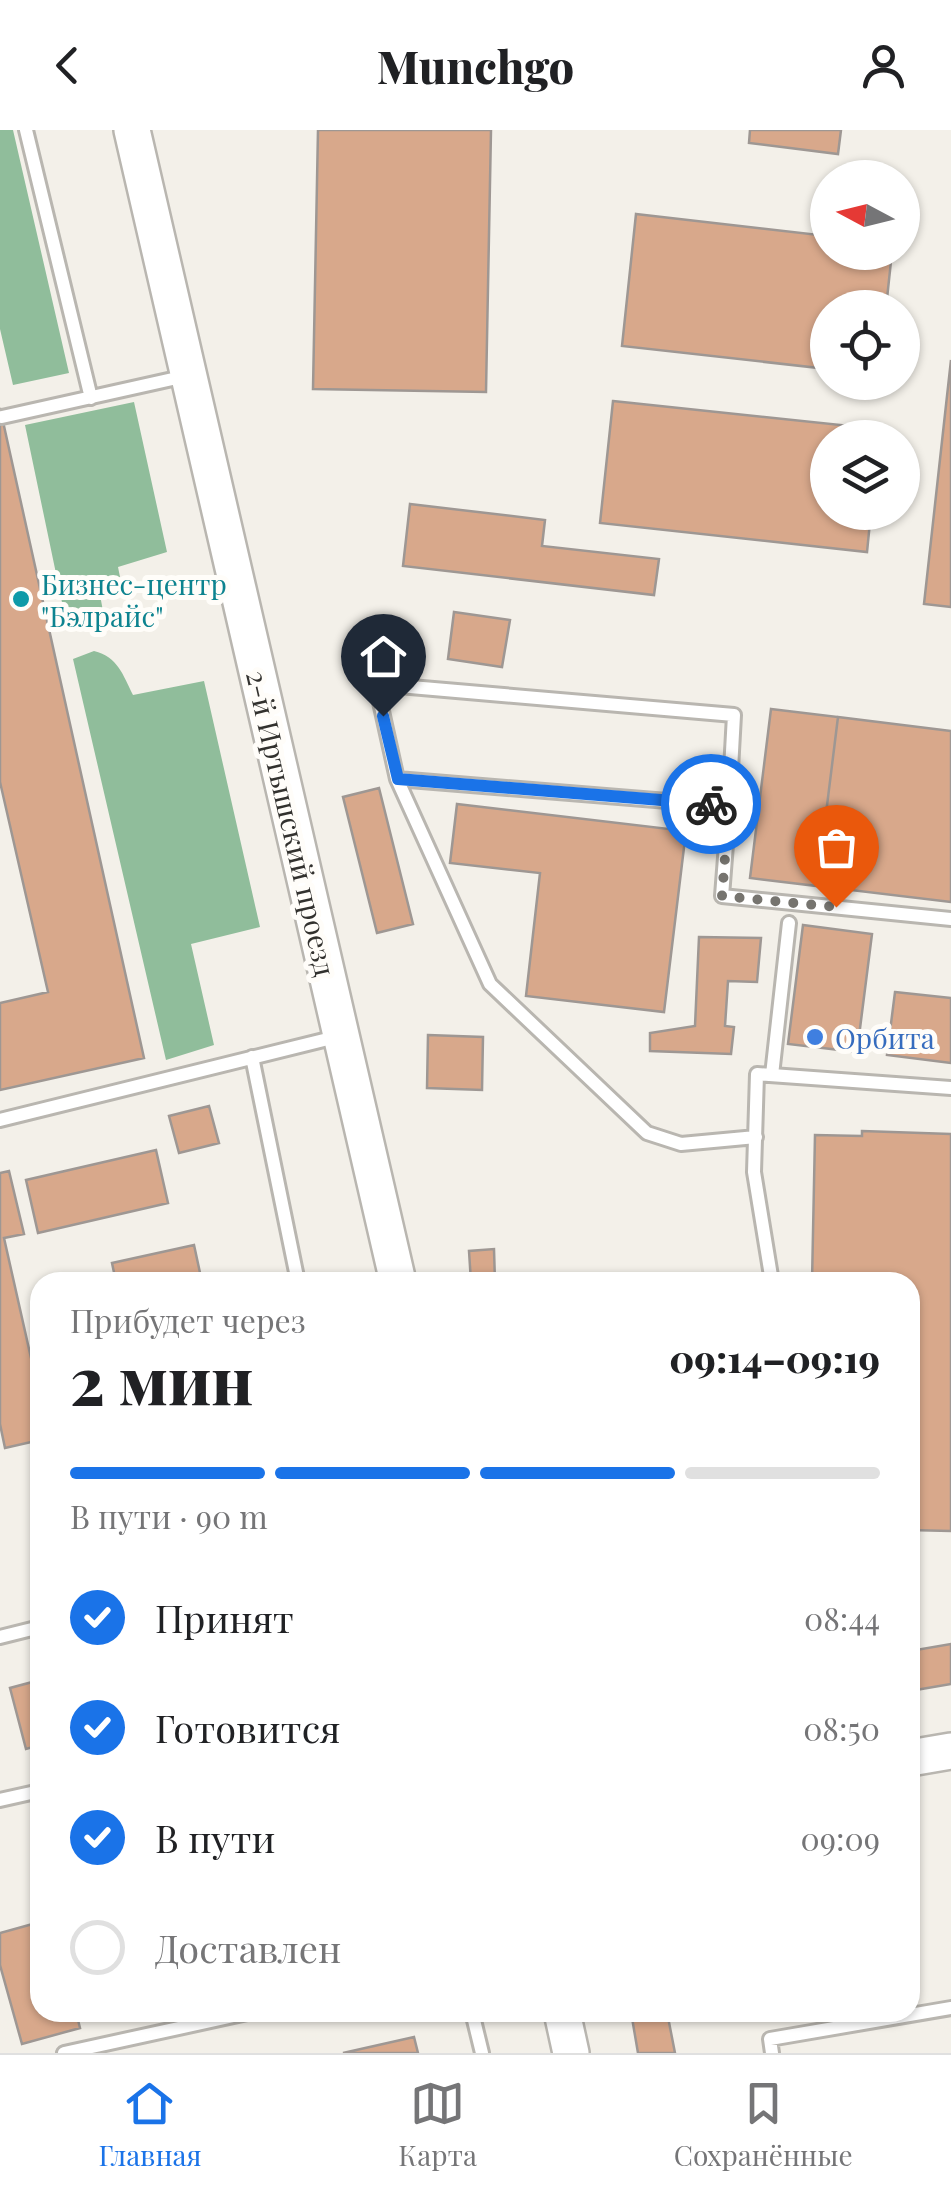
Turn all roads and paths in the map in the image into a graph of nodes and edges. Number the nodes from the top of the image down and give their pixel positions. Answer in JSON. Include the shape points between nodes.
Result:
{"nodes":[{"id":1,"x":26,"y":130,"type":"edge"},
{"id":2,"x":132,"y":130,"type":"edge"},
{"id":3,"x":188,"y":376,"type":"junction"},
{"id":4,"x":91,"y":398,"type":"junction"},
{"id":5,"x":2,"y":418,"type":"edge"},
{"id":6,"x":398,"y":779,"type":"junction"},
{"id":7,"x":729,"y":806,"type":"junction"},
{"id":8,"x":951,"y":919,"type":"edge"},
{"id":9,"x":788,"y":923,"type":"dead end"},
{"id":10,"x":342,"y":1036,"type":"junction"},
{"id":11,"x":252,"y":1058,"type":"junction"},
{"id":12,"x":772,"y":1075,"type":"junction"},
{"id":13,"x":951,"y":1088,"type":"edge"},
{"id":14,"x":0,"y":1120,"type":"edge"},
{"id":15,"x":756,"y":1137,"type":"junction"},
{"id":16,"x":296,"y":1272,"type":"edge"},
{"id":17,"x":396,"y":1272,"type":"edge"},
{"id":18,"x":770,"y":1272,"type":"edge"},
{"id":19,"x":30,"y":1629,"type":"edge"},
{"id":20,"x":0,"y":1636,"type":"edge"},
{"id":21,"x":951,"y":1750,"type":"edge"},
{"id":22,"x":920,"y":1756,"type":"edge"},
{"id":23,"x":30,"y":1792,"type":"edge"},
{"id":24,"x":0,"y":1800,"type":"edge"},
{"id":25,"x":951,"y":2008,"type":"edge"},
{"id":26,"x":920,"y":2013,"type":"edge"},
{"id":27,"x":206,"y":2022,"type":"edge"},
{"id":28,"x":474,"y":2022,"type":"edge"},
{"id":29,"x":564,"y":2022,"type":"edge"},
{"id":30,"x":867,"y":2022,"type":"edge"},
{"id":31,"x":64,"y":2053,"type":"edge"},
{"id":32,"x":482,"y":2053,"type":"edge"},
{"id":33,"x":571,"y":2053,"type":"edge"},
{"id":34,"x":772,"y":2053,"type":"edge"}],
"edges":[{"from":1,"to":4,"type":"lane"},
{"from":2,"to":3,"type":"street","name":"2-й Иртышский проезд"},
{"from":3,"to":4,"type":"lane"},
{"from":3,"to":10,"type":"street","name":"2-й Иртышский проезд"},
{"from":4,"to":5,"type":"lane"},
{"from":6,"to":7,"type":"lane"},
{"from":6,"to":7,"type":"lane","via":[[376,684],[734,715]]},
{"from":6,"to":15,"type":"lane","via":[[490,984],[647,1132],[681,1144]]},
{"from":7,"to":8,"type":"lane","via":[[722,896]]},
{"from":9,"to":12,"type":"lane"},
{"from":10,"to":11,"type":"lane"},
{"from":10,"to":17,"type":"street","name":"2-й Иртышский проезд"},
{"from":11,"to":14,"type":"lane"},
{"from":11,"to":16,"type":"lane"},
{"from":12,"to":13,"type":"lane"},
{"from":12,"to":15,"type":"lane","via":[[758,1074]]},
{"from":15,"to":18,"type":"lane","via":[[754,1172]]},
{"from":19,"to":20,"type":"lane"},
{"from":21,"to":22,"type":"street"},
{"from":23,"to":24,"type":"lane"},
{"from":25,"to":26,"type":"lane"},
{"from":27,"to":31,"type":"lane"},
{"from":28,"to":32,"type":"lane"},
{"from":29,"to":33,"type":"street"},
{"from":30,"to":34,"type":"lane","via":[[770,2038]]}]}
